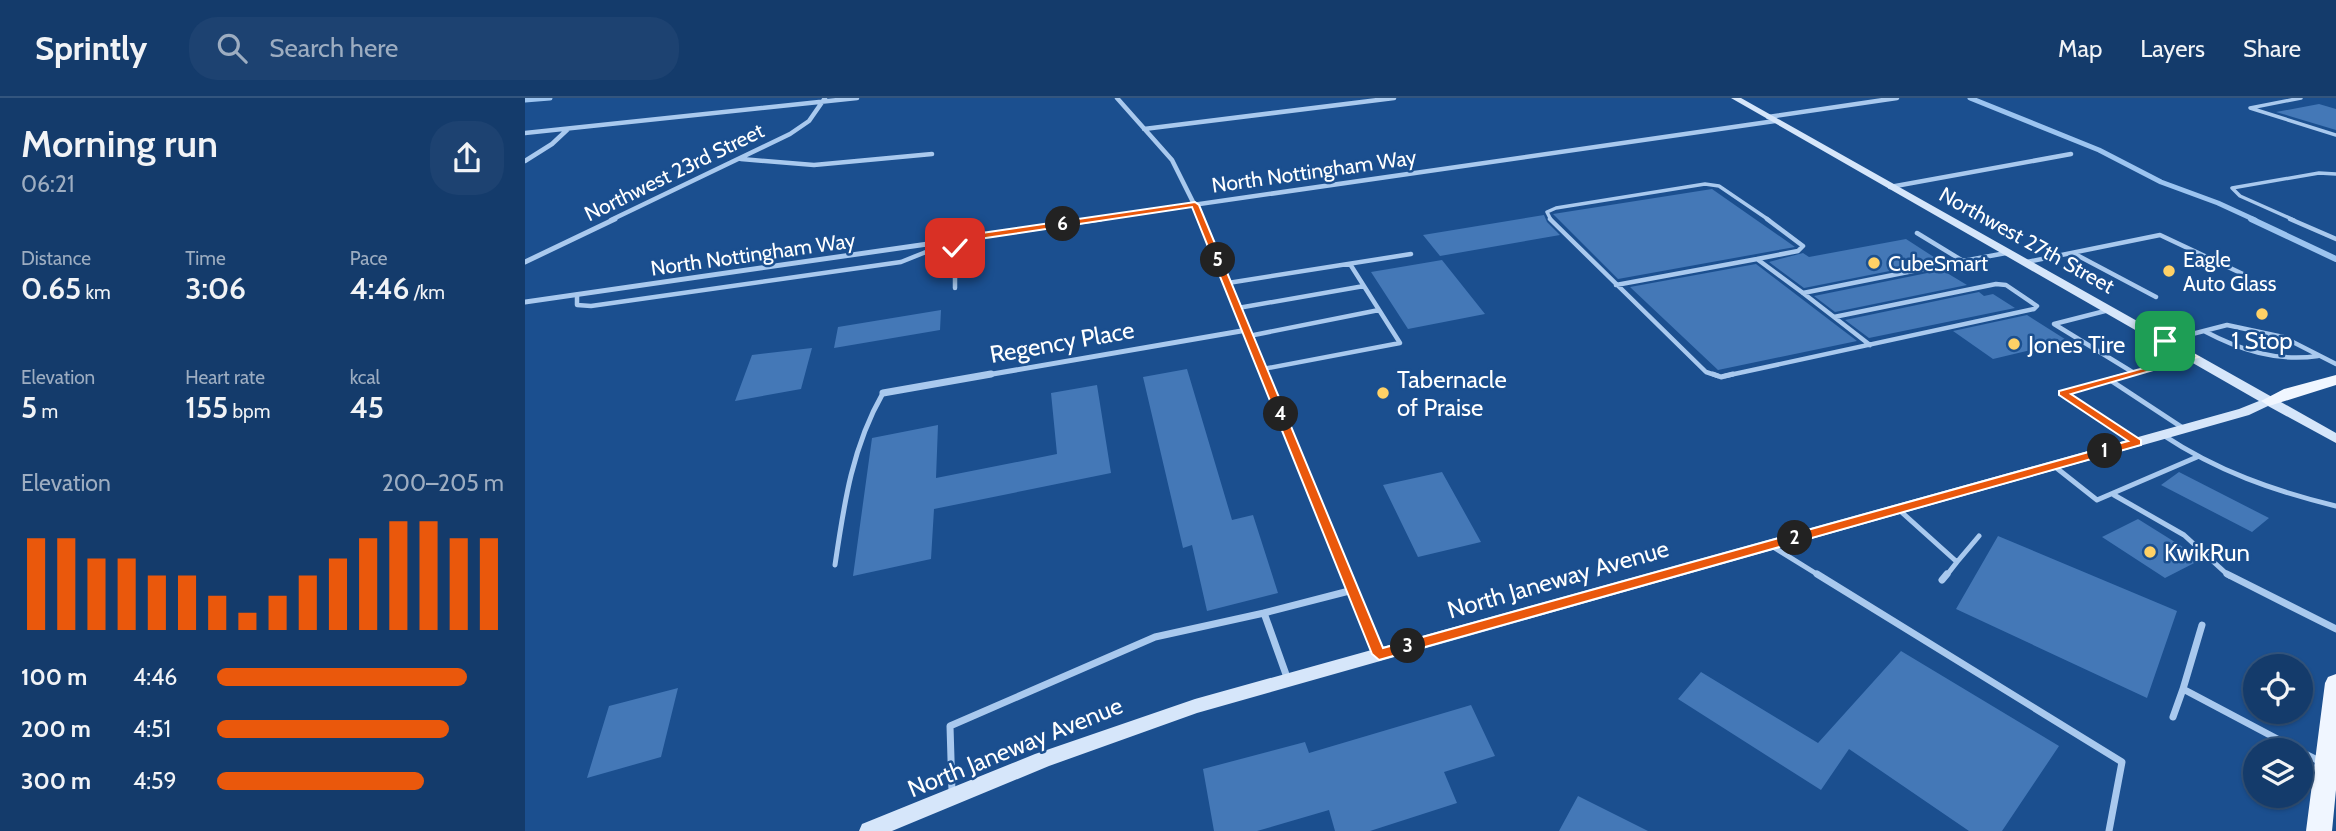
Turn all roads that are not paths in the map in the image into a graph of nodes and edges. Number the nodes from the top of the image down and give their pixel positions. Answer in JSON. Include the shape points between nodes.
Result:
{"nodes":[{"id":1,"x":857,"y":98,"type":"edge"},
{"id":2,"x":1117,"y":98,"type":"edge"},
{"id":3,"x":1394,"y":98,"type":"edge"},
{"id":4,"x":1735,"y":98,"type":"edge"},
{"id":5,"x":1897,"y":98,"type":"edge"},
{"id":6,"x":2301,"y":98,"type":"edge"},
{"id":7,"x":824,"y":100,"type":"edge"},
{"id":8,"x":1771,"y":119,"type":"junction"},
{"id":9,"x":568,"y":129,"type":"junction"},
{"id":10,"x":1144,"y":129,"type":"junction"},
{"id":11,"x":525,"y":133,"type":"edge"},
{"id":12,"x":2336,"y":135,"type":"edge"},
{"id":13,"x":932,"y":154,"type":"dead end"},
{"id":14,"x":2071,"y":154,"type":"dead end"},
{"id":15,"x":740,"y":159,"type":"junction"},
{"id":16,"x":525,"y":161,"type":"edge"},
{"id":17,"x":2336,"y":174,"type":"edge"},
{"id":18,"x":1890,"y":187,"type":"junction"},
{"id":19,"x":1195,"y":205,"type":"junction"},
{"id":20,"x":1917,"y":233,"type":"dead end"},
{"id":21,"x":2336,"y":239,"type":"edge"},
{"id":22,"x":954,"y":240,"type":"junction"},
{"id":23,"x":955,"y":248,"type":"junction"},
{"id":24,"x":2006,"y":253,"type":"junction"},
{"id":25,"x":2073,"y":253,"type":"junction"},
{"id":26,"x":1411,"y":254,"type":"dead end"},
{"id":27,"x":1757,"y":258,"type":"junction"},
{"id":28,"x":1963,"y":261,"type":"junction"},
{"id":29,"x":525,"y":262,"type":"edge"},
{"id":30,"x":2024,"y":263,"type":"junction"},
{"id":31,"x":1350,"y":264,"type":"junction"},
{"id":32,"x":780,"y":266,"type":"junction"},
{"id":33,"x":2245,"y":275,"type":"dead end"},
{"id":34,"x":777,"y":280,"type":"junction"},
{"id":35,"x":1228,"y":283,"type":"junction"},
{"id":36,"x":1616,"y":285,"type":"junction"},
{"id":37,"x":1364,"y":286,"type":"junction"},
{"id":38,"x":955,"y":288,"type":"dead end"},
{"id":39,"x":1803,"y":293,"type":"junction"},
{"id":40,"x":577,"y":295,"type":"junction"},
{"id":41,"x":2157,"y":297,"type":"dead end"},
{"id":42,"x":525,"y":302,"type":"edge"},
{"id":43,"x":1238,"y":308,"type":"junction"},
{"id":44,"x":1379,"y":310,"type":"junction"},
{"id":45,"x":2109,"y":310,"type":"junction"},
{"id":46,"x":1834,"y":317,"type":"junction"},
{"id":47,"x":2204,"y":331,"type":"junction"},
{"id":48,"x":1248,"y":333,"type":"junction"},
{"id":49,"x":2261,"y":334,"type":"joint"},
{"id":50,"x":2165,"y":341,"type":"junction"},
{"id":51,"x":1871,"y":346,"type":"junction"},
{"id":52,"x":2266,"y":348,"type":"dead end"},
{"id":53,"x":2267,"y":355,"type":"junction"},
{"id":54,"x":2319,"y":355,"type":"junction"},
{"id":55,"x":2193,"y":357,"type":"junction"},
{"id":56,"x":2336,"y":364,"type":"edge"},
{"id":57,"x":1263,"y":369,"type":"junction"},
{"id":58,"x":2134,"y":373,"type":"junction"},
{"id":59,"x":2110,"y":380,"type":"junction"},
{"id":60,"x":2336,"y":380,"type":"edge"},
{"id":61,"x":883,"y":393,"type":"joint"},
{"id":62,"x":2269,"y":401,"type":"junction"},
{"id":63,"x":2185,"y":429,"type":"junction"},
{"id":64,"x":2163,"y":435,"type":"junction"},
{"id":65,"x":2336,"y":439,"type":"edge"},
{"id":66,"x":2137,"y":442,"type":"junction"},
{"id":67,"x":2197,"y":457,"type":"junction"},
{"id":68,"x":2053,"y":466,"type":"junction"},
{"id":69,"x":2114,"y":495,"type":"junction"},
{"id":70,"x":2336,"y":506,"type":"edge"},
{"id":71,"x":1898,"y":509,"type":"junction"},
{"id":72,"x":1979,"y":536,"type":"dead end"},
{"id":73,"x":1770,"y":545,"type":"junction"},
{"id":74,"x":1957,"y":562,"type":"junction"},
{"id":75,"x":835,"y":565,"type":"dead end"},
{"id":76,"x":1943,"y":580,"type":"dead end"},
{"id":77,"x":1353,"y":590,"type":"junction"},
{"id":78,"x":1264,"y":613,"type":"junction"},
{"id":79,"x":2202,"y":625,"type":"dead end"},
{"id":80,"x":2336,"y":629,"type":"edge"},
{"id":81,"x":1379,"y":654,"type":"junction"},
{"id":82,"x":1288,"y":680,"type":"junction"},
{"id":83,"x":2336,"y":683,"type":"edge"},
{"id":84,"x":2183,"y":689,"type":"junction"},
{"id":85,"x":2173,"y":717,"type":"dead end"},
{"id":86,"x":2275,"y":738,"type":"edge"},
{"id":87,"x":2313,"y":758,"type":"edge"},
{"id":88,"x":2325,"y":764,"type":"junction"},
{"id":89,"x":952,"y":798,"type":"junction"},
{"id":90,"x":869,"y":831,"type":"edge"},
{"id":91,"x":2109,"y":831,"type":"edge"},
{"id":92,"x":2319,"y":831,"type":"edge"}],
"edges":[{"from":1,"to":7,"type":"street"},
{"from":2,"to":10,"type":"street"},
{"from":3,"to":10,"type":"street"},
{"from":4,"to":8,"type":"main road","name":"Northwest 27th Street"},
{"from":5,"to":8,"type":"street","name":"North Nottingham Way"},
{"from":6,"to":12,"type":"lane","via":[[2250,108]]},
{"from":7,"to":9,"type":"street"},
{"from":7,"to":15,"type":"street","name":"Northwest 23rd Street","via":[[801,127]]},
{"from":8,"to":18,"type":"main road","name":"Northwest 27th Street"},
{"from":8,"to":19,"type":"street","name":"North Nottingham Way"},
{"from":9,"to":11,"type":"street"},
{"from":9,"to":16,"type":"street"},
{"from":10,"to":19,"type":"street","via":[[1172,160]]},
{"from":13,"to":15,"type":"street","via":[[814,165]]},
{"from":14,"to":18,"type":"street"},
{"from":15,"to":29,"type":"street","name":"Northwest 23rd Street"},
{"from":17,"to":21,"type":"lane","via":[[2232,188],[2239,197]]},
{"from":18,"to":24,"type":"main road","name":"Northwest 27th Street"},
{"from":19,"to":22,"type":"street","name":"North Nottingham Way"},
{"from":19,"to":35,"type":"street"},
{"from":20,"to":28,"type":"lane"},
{"from":22,"to":23,"type":"lane"},
{"from":22,"to":32,"type":"street","name":"North Nottingham Way"},
{"from":23,"to":34,"type":"lane","via":[[901,262]]},
{"from":23,"to":38,"type":"lane"},
{"from":24,"to":28,"type":"lane"},
{"from":24,"to":30,"type":"main road","name":"Northwest 27th Street"},
{"from":25,"to":30,"type":"lane"},
{"from":25,"to":33,"type":"lane","via":[[2160,235]]},
{"from":25,"to":41,"type":"lane"},
{"from":26,"to":31,"type":"lane"},
{"from":27,"to":36,"type":"lane"},
{"from":27,"to":36,"type":"lane","via":[[1798,251],[1803,246],[1724,188],[1711,184],[1547,212]]},
{"from":27,"to":39,"type":"lane"},
{"from":28,"to":39,"type":"lane"},
{"from":30,"to":45,"type":"main road","name":"Northwest 27th Street"},
{"from":31,"to":35,"type":"lane"},
{"from":31,"to":37,"type":"lane"},
{"from":32,"to":34,"type":"lane"},
{"from":32,"to":40,"type":"street","name":"North Nottingham Way"},
{"from":34,"to":40,"type":"lane","via":[[591,306],[577,305]]},
{"from":35,"to":43,"type":"street"},
{"from":36,"to":51,"type":"lane","via":[[1713,376],[1730,377]]},
{"from":37,"to":43,"type":"lane"},
{"from":37,"to":44,"type":"lane"},
{"from":39,"to":46,"type":"lane"},
{"from":40,"to":42,"type":"street","name":"North Nottingham Way"},
{"from":43,"to":48,"type":"street"},
{"from":44,"to":48,"type":"lane"},
{"from":44,"to":57,"type":"lane","via":[[1400,343]]},
{"from":45,"to":50,"type":"main road","name":"Northwest 27th Street"},
{"from":45,"to":58,"type":"lane","via":[[2054,324]]},
{"from":46,"to":51,"type":"lane"},
{"from":46,"to":51,"type":"lane","via":[[1996,284],[2007,285],[2038,306]]},
{"from":47,"to":49,"type":"lane","via":[[2227,325]]},
{"from":47,"to":50,"type":"lane"},
{"from":47,"to":53,"type":"lane","via":[[2232,346]]},
{"from":48,"to":57,"type":"street"},
{"from":48,"to":61,"type":"street","name":"Regency Place"},
{"from":49,"to":54,"type":"lane","via":[[2283,337]]},
{"from":50,"to":55,"type":"main road","name":"Northwest 27th Street"},
{"from":52,"to":53,"type":"lane"},
{"from":53,"to":54,"type":"lane","via":[[2301,360]]},
{"from":54,"to":56,"type":"lane"},
{"from":55,"to":58,"type":"lane"},
{"from":55,"to":62,"type":"main road","name":"Northwest 27th Street"},
{"from":57,"to":77,"type":"street"},
{"from":58,"to":59,"type":"lane"},
{"from":59,"to":63,"type":"lane"},
{"from":59,"to":66,"type":"lane","via":[[2063,393]]},
{"from":60,"to":62,"type":"main road"},
{"from":61,"to":75,"type":"lane","via":[[853,455]]},
{"from":62,"to":63,"type":"main road","name":"North Janeway Avenue"},
{"from":62,"to":65,"type":"main road","name":"Northwest 27th Street"},
{"from":63,"to":64,"type":"main road","name":"North Janeway Avenue"},
{"from":64,"to":66,"type":"main road","name":"North Janeway Avenue"},
{"from":64,"to":67,"type":"lane"},
{"from":66,"to":68,"type":"main road","name":"North Janeway Avenue"},
{"from":67,"to":69,"type":"lane"},
{"from":67,"to":70,"type":"lane","via":[[2260,487]]},
{"from":68,"to":69,"type":"lane","via":[[2097,500]]},
{"from":68,"to":71,"type":"main road","name":"North Janeway Avenue"},
{"from":69,"to":80,"type":"lane","via":[[2184,535],[2229,577]]},
{"from":71,"to":73,"type":"main road","name":"North Janeway Avenue"},
{"from":71,"to":74,"type":"lane"},
{"from":72,"to":74,"type":"lane"},
{"from":73,"to":81,"type":"main road","name":"North Janeway Avenue"},
{"from":73,"to":91,"type":"lane","via":[[2122,762]]},
{"from":74,"to":76,"type":"lane"},
{"from":77,"to":78,"type":"lane"},
{"from":77,"to":81,"type":"street"},
{"from":78,"to":82,"type":"lane"},
{"from":78,"to":89,"type":"lane","via":[[1156,638],[950,726]]},
{"from":79,"to":84,"type":"lane"},
{"from":81,"to":82,"type":"main road","name":"North Janeway Avenue"},
{"from":82,"to":89,"type":"main road","name":"North Janeway Avenue","via":[[1122,730]]},
{"from":83,"to":88,"type":"main road"},
{"from":84,"to":85,"type":"lane"},
{"from":84,"to":86,"type":"lane"},
{"from":87,"to":88,"type":"lane"},
{"from":88,"to":92,"type":"main road"},
{"from":89,"to":90,"type":"main road","name":"North Janeway Avenue"}]}
